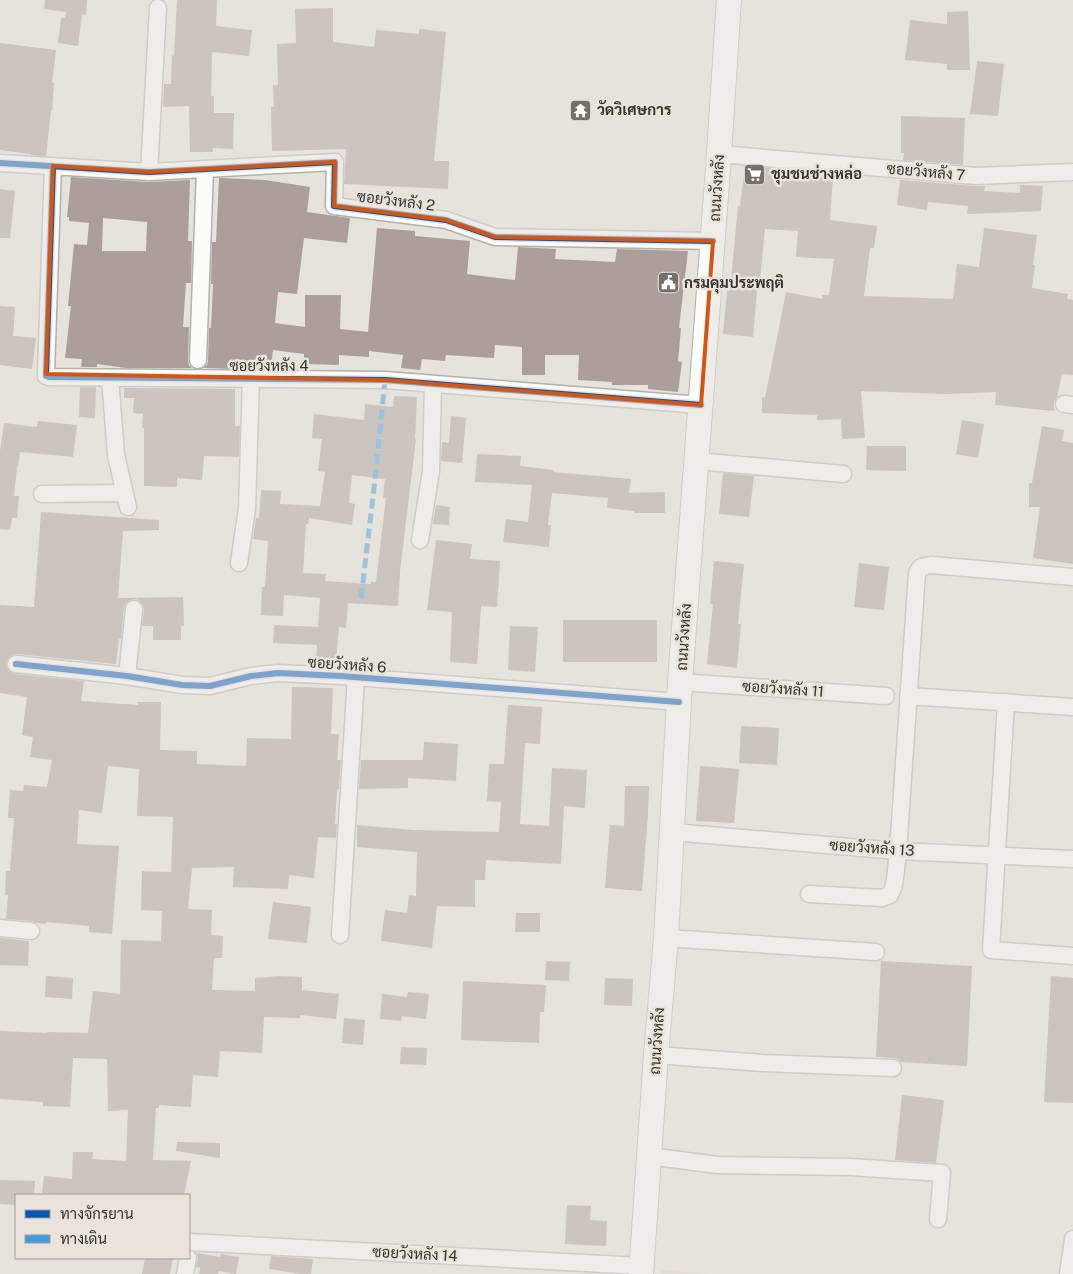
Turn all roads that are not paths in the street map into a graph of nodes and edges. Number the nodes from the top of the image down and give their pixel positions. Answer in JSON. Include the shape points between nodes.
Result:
{"nodes":[{"id":1,"x":729,"y":0,"type":"edge"},
{"id":2,"x":158,"y":8,"type":"dead end"},
{"id":3,"x":719,"y":154,"type":"junction"},
{"id":4,"x":0,"y":163,"type":"edge"},
{"id":5,"x":53,"y":166,"type":"junction"},
{"id":6,"x":205,"y":169,"type":"junction"},
{"id":7,"x":149,"y":172,"type":"junction"},
{"id":8,"x":1073,"y":172,"type":"edge"},
{"id":9,"x":713,"y":241,"type":"junction"},
{"id":10,"x":198,"y":360,"type":"dead end"},
{"id":11,"x":110,"y":378,"type":"junction"},
{"id":12,"x":251,"y":379,"type":"junction"},
{"id":13,"x":433,"y":384,"type":"junction"},
{"id":14,"x":701,"y":405,"type":"junction"},
{"id":15,"x":697,"y":461,"type":"junction"},
{"id":16,"x":843,"y":474,"type":"dead end"},
{"id":17,"x":42,"y":494,"type":"dead end"},
{"id":18,"x":420,"y":540,"type":"dead end"},
{"id":19,"x":240,"y":563,"type":"dead end"},
{"id":20,"x":1073,"y":578,"type":"edge"},
{"id":21,"x":134,"y":608,"type":"dead end"},
{"id":22,"x":16,"y":664,"type":"dead end"},
{"id":23,"x":127,"y":676,"type":"junction"},
{"id":24,"x":356,"y":677,"type":"junction"},
{"id":25,"x":680,"y":692,"type":"junction"},
{"id":26,"x":886,"y":696,"type":"dead end"},
{"id":27,"x":908,"y":696,"type":"junction"},
{"id":28,"x":1006,"y":702,"type":"junction"},
{"id":29,"x":1073,"y":706,"type":"edge"},
{"id":30,"x":672,"y":832,"type":"junction"},
{"id":31,"x":898,"y":851,"type":"junction"},
{"id":32,"x":997,"y":855,"type":"junction"},
{"id":33,"x":1073,"y":859,"type":"edge"},
{"id":34,"x":810,"y":894,"type":"dead end"},
{"id":35,"x":0,"y":928,"type":"edge"},
{"id":36,"x":32,"y":931,"type":"dead end"},
{"id":37,"x":340,"y":935,"type":"dead end"},
{"id":38,"x":666,"y":938,"type":"junction"},
{"id":39,"x":876,"y":952,"type":"dead end"},
{"id":40,"x":1073,"y":956,"type":"edge"},
{"id":41,"x":656,"y":1055,"type":"junction"},
{"id":42,"x":893,"y":1068,"type":"dead end"},
{"id":43,"x":649,"y":1156,"type":"junction"},
{"id":44,"x":938,"y":1219,"type":"dead end"},
{"id":45,"x":1073,"y":1239,"type":"edge"},
{"id":46,"x":190,"y":1249,"type":"edge"},
{"id":47,"x":187,"y":1259,"type":"edge"},
{"id":48,"x":641,"y":1270,"type":"edge"},
{"id":49,"x":185,"y":1274,"type":"edge"},
{"id":50,"x":1068,"y":1274,"type":"edge"}],
"edges":[{"from":1,"to":3,"type":"main road","name":"ถนนวังหลัง"},
{"from":2,"to":7,"type":"street"},
{"from":3,"to":8,"type":"street","name":"ซอยวังหลัง 7","via":[[976,176]]},
{"from":3,"to":9,"type":"main road","name":"ถนนวังหลัง"},
{"from":4,"to":5,"type":"street","name":"ซอยวังหลัง 2"},
{"from":5,"to":7,"type":"street","name":"ซอยวังหลัง 2"},
{"from":5,"to":11,"type":"street","name":"ซอยวังหลัง 4","via":[[46,376]]},
{"from":6,"to":7,"type":"street","name":"ซอยวังหลัง 2"},
{"from":6,"to":9,"type":"street","name":"ซอยวังหลัง 2","via":[[335,162],[334,206],[446,220],[495,237]]},
{"from":6,"to":10,"type":"street"},
{"from":9,"to":14,"type":"main road","name":"ถนนวังหลัง"},
{"from":11,"to":12,"type":"street","name":"ซอยวังหลัง 4"},
{"from":11,"to":17,"type":"street","via":[[116,454],[127,500]]},
{"from":12,"to":13,"type":"street","name":"ซอยวังหลัง 4","via":[[385,380]]},
{"from":12,"to":19,"type":"street","via":[[246,509]]},
{"from":13,"to":14,"type":"street","name":"ซอยวังหลัง 4"},
{"from":13,"to":18,"type":"street","via":[[431,471]]},
{"from":14,"to":15,"type":"main road","name":"ถนนวังหลัง"},
{"from":15,"to":16,"type":"street"},
{"from":15,"to":25,"type":"main road","name":"ถนนวังหลัง"},
{"from":20,"to":27,"type":"street","via":[[930,564],[921,567],[916,573]]},
{"from":21,"to":23,"type":"street"},
{"from":22,"to":23,"type":"street","name":"ซอยวังหลัง 6"},
{"from":23,"to":24,"type":"street","name":"ซอยวังหลัง 6","via":[[210,686],[278,673]]},
{"from":24,"to":25,"type":"street","name":"ซอยวังหลัง 6"},
{"from":24,"to":37,"type":"street"},
{"from":25,"to":26,"type":"street","name":"ซอยวังหลัง 11"},
{"from":25,"to":30,"type":"main road","name":"ถนนวังหลัง"},
{"from":27,"to":28,"type":"street"},
{"from":27,"to":31,"type":"street"},
{"from":28,"to":29,"type":"street"},
{"from":28,"to":32,"type":"street"},
{"from":30,"to":31,"type":"street","name":"ซอยวังหลัง 13"},
{"from":30,"to":38,"type":"main road","name":"ถนนวังหลัง"},
{"from":31,"to":32,"type":"street","name":"ซอยวังหลัง 13"},
{"from":31,"to":34,"type":"street","via":[[890,895],[882,898]]},
{"from":32,"to":33,"type":"street","name":"ซอยวังหลัง 13"},
{"from":32,"to":40,"type":"street","via":[[991,950]]},
{"from":35,"to":36,"type":"street"},
{"from":38,"to":39,"type":"street"},
{"from":38,"to":41,"type":"main road","name":"ถนนวังหลัง"},
{"from":41,"to":42,"type":"street"},
{"from":41,"to":43,"type":"main road","name":"ถนนวังหลัง"},
{"from":43,"to":44,"type":"street","via":[[717,1165],[850,1167],[942,1173]]},
{"from":43,"to":48,"type":"main road","name":"ถนนวังหลัง"},
{"from":45,"to":50,"type":"street"},
{"from":46,"to":48,"type":"street","name":"ซอยวังหลัง 14"},
{"from":47,"to":49,"type":"street"}]}
